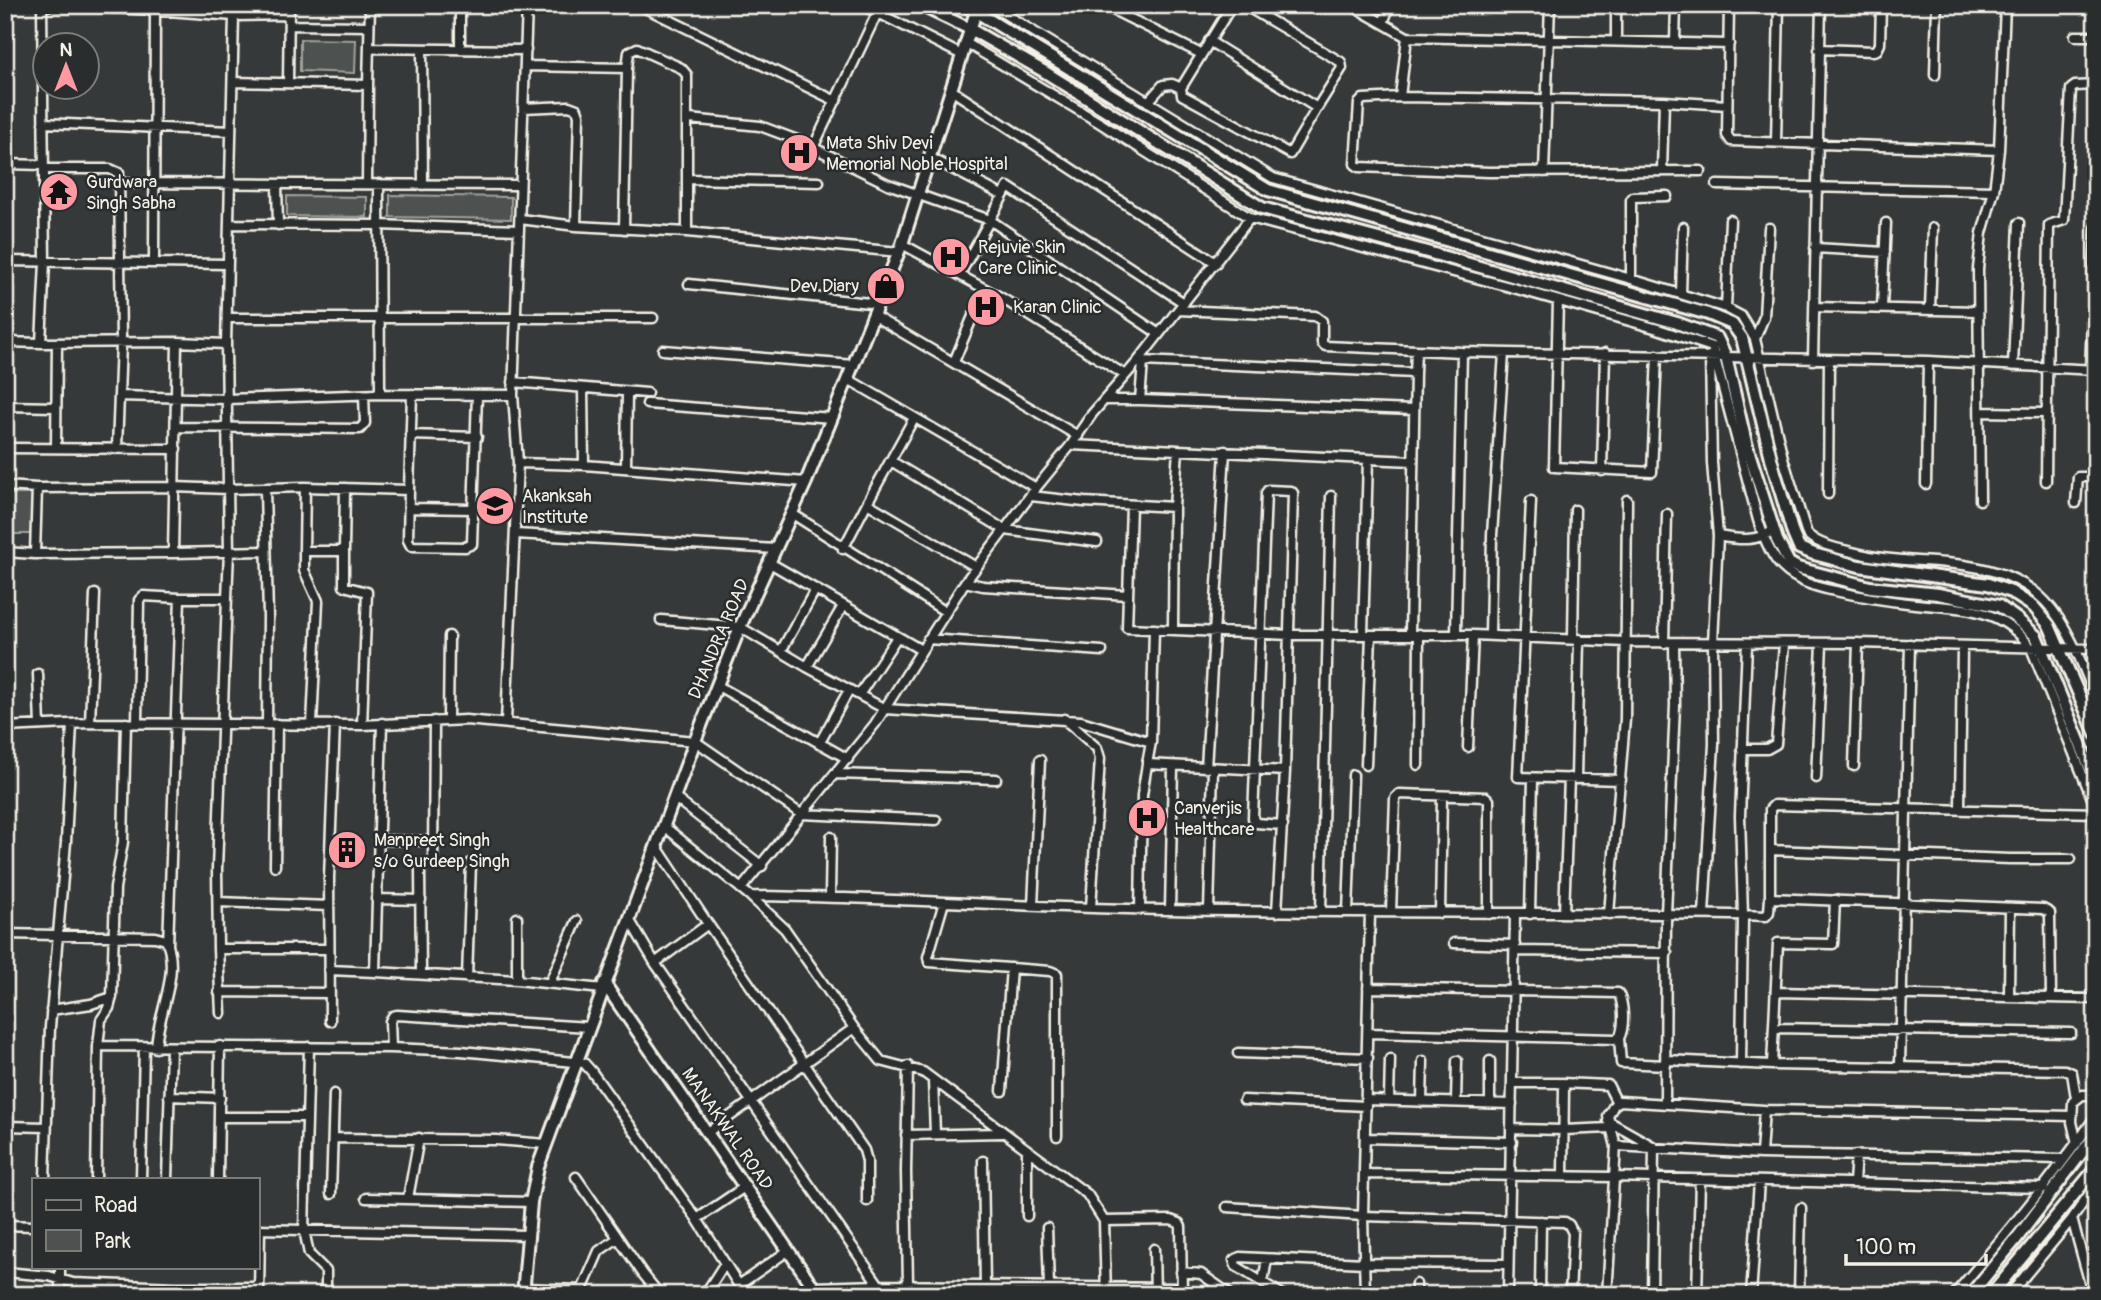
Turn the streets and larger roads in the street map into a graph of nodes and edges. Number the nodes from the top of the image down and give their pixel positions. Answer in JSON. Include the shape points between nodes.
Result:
{"nodes":[{"id":1,"x":234,"y":5,"type":"edge"},
{"id":2,"x":370,"y":5,"type":"edge"},
{"id":3,"x":460,"y":5,"type":"edge"},
{"id":4,"x":527,"y":5,"type":"edge"},
{"id":5,"x":639,"y":5,"type":"edge"},
{"id":6,"x":862,"y":5,"type":"edge"},
{"id":7,"x":920,"y":5,"type":"edge"},
{"id":8,"x":965,"y":5,"type":"edge"},
{"id":9,"x":990,"y":5,"type":"edge"},
{"id":10,"x":1103,"y":5,"type":"edge"},
{"id":11,"x":1232,"y":5,"type":"edge"},
{"id":12,"x":1244,"y":5,"type":"edge"},
{"id":13,"x":1351,"y":5,"type":"edge"},
{"id":14,"x":1390,"y":5,"type":"edge"},
{"id":15,"x":1550,"y":5,"type":"edge"},
{"id":16,"x":1616,"y":5,"type":"edge"},
{"id":17,"x":1676,"y":5,"type":"edge"},
{"id":18,"x":1729,"y":5,"type":"edge"},
{"id":19,"x":1779,"y":5,"type":"edge"},
{"id":20,"x":1821,"y":5,"type":"edge"},
{"id":21,"x":1881,"y":5,"type":"edge"},
{"id":22,"x":1937,"y":5,"type":"edge"},
{"id":23,"x":2005,"y":5,"type":"edge"},
{"id":24,"x":42,"y":6,"type":"edge"},
{"id":25,"x":155,"y":7,"type":"edge"},
{"id":26,"x":977,"y":8,"type":"edge"},
{"id":27,"x":879,"y":9,"type":"edge"},
{"id":28,"x":289,"y":10,"type":"edge"},
{"id":29,"x":234,"y":16,"type":"junction"},
{"id":30,"x":1383,"y":23,"type":"junction"},
{"id":31,"x":289,"y":25,"type":"junction"},
{"id":32,"x":369,"y":26,"type":"junction"},
{"id":33,"x":970,"y":29,"type":"junction"},
{"id":34,"x":2075,"y":36,"type":"dead end"},
{"id":35,"x":2096,"y":36,"type":"edge"},
{"id":36,"x":1407,"y":37,"type":"junction"},
{"id":37,"x":1549,"y":40,"type":"junction"},
{"id":38,"x":1209,"y":41,"type":"junction"},
{"id":39,"x":1616,"y":41,"type":"junction"},
{"id":40,"x":1675,"y":42,"type":"junction"},
{"id":41,"x":966,"y":43,"type":"junction"},
{"id":42,"x":1729,"y":44,"type":"junction"},
{"id":43,"x":369,"y":48,"type":"junction"},
{"id":44,"x":422,"y":49,"type":"junction"},
{"id":45,"x":460,"y":49,"type":"junction"},
{"id":46,"x":1819,"y":49,"type":"junction"},
{"id":47,"x":526,"y":50,"type":"junction"},
{"id":48,"x":1201,"y":54,"type":"junction"},
{"id":49,"x":962,"y":55,"type":"junction"},
{"id":50,"x":525,"y":66,"type":"junction"},
{"id":51,"x":627,"y":68,"type":"junction"},
{"id":52,"x":1936,"y":75,"type":"dead end"},
{"id":53,"x":233,"y":82,"type":"junction"},
{"id":54,"x":288,"y":83,"type":"junction"},
{"id":55,"x":368,"y":85,"type":"junction"},
{"id":56,"x":2096,"y":85,"type":"edge"},
{"id":57,"x":1181,"y":88,"type":"junction"},
{"id":58,"x":951,"y":90,"type":"junction"},
{"id":59,"x":1400,"y":97,"type":"junction"},
{"id":60,"x":1547,"y":98,"type":"junction"},
{"id":61,"x":836,"y":101,"type":"junction"},
{"id":62,"x":1664,"y":101,"type":"junction"},
{"id":63,"x":1148,"y":102,"type":"junction"},
{"id":64,"x":1727,"y":105,"type":"junction"},
{"id":65,"x":523,"y":108,"type":"junction"},
{"id":66,"x":1317,"y":108,"type":"junction"},
{"id":67,"x":688,"y":119,"type":"junction"},
{"id":68,"x":43,"y":124,"type":"junction"},
{"id":69,"x":154,"y":128,"type":"junction"},
{"id":70,"x":232,"y":131,"type":"junction"},
{"id":71,"x":1776,"y":142,"type":"junction"},
{"id":72,"x":1818,"y":142,"type":"junction"},
{"id":73,"x":813,"y":148,"type":"junction"},
{"id":74,"x":1999,"y":150,"type":"junction"},
{"id":75,"x":931,"y":158,"type":"junction"},
{"id":76,"x":5,"y":164,"type":"edge"},
{"id":77,"x":43,"y":167,"type":"junction"},
{"id":78,"x":1662,"y":171,"type":"junction"},
{"id":79,"x":1701,"y":171,"type":"dead end"},
{"id":80,"x":1544,"y":172,"type":"junction"},
{"id":81,"x":688,"y":178,"type":"junction"},
{"id":82,"x":819,"y":182,"type":"dead end"},
{"id":83,"x":120,"y":183,"type":"junction"},
{"id":84,"x":153,"y":184,"type":"junction"},
{"id":85,"x":230,"y":184,"type":"junction"},
{"id":86,"x":277,"y":184,"type":"junction"},
{"id":87,"x":367,"y":184,"type":"junction"},
{"id":88,"x":379,"y":184,"type":"junction"},
{"id":89,"x":424,"y":185,"type":"junction"},
{"id":90,"x":520,"y":185,"type":"junction"},
{"id":91,"x":1717,"y":185,"type":"dead end"},
{"id":92,"x":1817,"y":188,"type":"junction"},
{"id":93,"x":1994,"y":191,"type":"junction"},
{"id":94,"x":1002,"y":195,"type":"junction"},
{"id":95,"x":919,"y":196,"type":"junction"},
{"id":96,"x":1667,"y":196,"type":"dead end"},
{"id":97,"x":1250,"y":218,"type":"junction"},
{"id":98,"x":520,"y":219,"type":"junction"},
{"id":99,"x":990,"y":219,"type":"junction"},
{"id":100,"x":1730,"y":220,"type":"dead end"},
{"id":101,"x":1886,"y":223,"type":"dead end"},
{"id":102,"x":2019,"y":223,"type":"dead end"},
{"id":103,"x":229,"y":224,"type":"junction"},
{"id":104,"x":278,"y":225,"type":"junction"},
{"id":105,"x":379,"y":225,"type":"junction"},
{"id":106,"x":2096,"y":225,"type":"edge"},
{"id":107,"x":576,"y":226,"type":"junction"},
{"id":108,"x":1683,"y":228,"type":"dead end"},
{"id":109,"x":1769,"y":228,"type":"dead end"},
{"id":110,"x":1933,"y":228,"type":"dead end"},
{"id":111,"x":624,"y":229,"type":"junction"},
{"id":112,"x":519,"y":230,"type":"junction"},
{"id":113,"x":687,"y":232,"type":"junction"},
{"id":114,"x":1815,"y":247,"type":"junction"},
{"id":115,"x":901,"y":248,"type":"junction"},
{"id":116,"x":1885,"y":252,"type":"junction"},
{"id":117,"x":5,"y":261,"type":"edge"},
{"id":118,"x":45,"y":262,"type":"junction"},
{"id":119,"x":121,"y":263,"type":"junction"},
{"id":120,"x":154,"y":263,"type":"junction"},
{"id":121,"x":1216,"y":263,"type":"junction"},
{"id":122,"x":227,"y":264,"type":"junction"},
{"id":123,"x":960,"y":274,"type":"junction"},
{"id":124,"x":1631,"y":279,"type":"junction"},
{"id":125,"x":689,"y":284,"type":"dead end"},
{"id":126,"x":1681,"y":294,"type":"junction"},
{"id":127,"x":1558,"y":301,"type":"junction"},
{"id":128,"x":879,"y":304,"type":"junction"},
{"id":129,"x":1181,"y":307,"type":"junction"},
{"id":130,"x":1814,"y":307,"type":"junction"},
{"id":131,"x":1882,"y":307,"type":"junction"},
{"id":132,"x":1726,"y":308,"type":"junction"},
{"id":133,"x":1930,"y":309,"type":"junction"},
{"id":134,"x":1977,"y":311,"type":"junction"},
{"id":135,"x":874,"y":316,"type":"junction"},
{"id":136,"x":973,"y":316,"type":"dead end"},
{"id":137,"x":516,"y":317,"type":"junction"},
{"id":138,"x":227,"y":318,"type":"junction"},
{"id":139,"x":380,"y":318,"type":"junction"},
{"id":140,"x":653,"y":318,"type":"dead end"},
{"id":141,"x":1159,"y":334,"type":"junction"},
{"id":142,"x":1755,"y":339,"type":"junction"},
{"id":143,"x":5,"y":342,"type":"edge"},
{"id":144,"x":177,"y":342,"type":"junction"},
{"id":145,"x":41,"y":343,"type":"junction"},
{"id":146,"x":57,"y":343,"type":"junction"},
{"id":147,"x":121,"y":343,"type":"junction"},
{"id":148,"x":226,"y":345,"type":"junction"},
{"id":149,"x":663,"y":350,"type":"dead end"},
{"id":150,"x":1416,"y":351,"type":"junction"},
{"id":151,"x":1462,"y":352,"type":"junction"},
{"id":152,"x":1504,"y":353,"type":"junction"},
{"id":153,"x":1556,"y":353,"type":"junction"},
{"id":154,"x":1605,"y":353,"type":"junction"},
{"id":155,"x":1657,"y":355,"type":"junction"},
{"id":156,"x":1717,"y":356,"type":"junction"},
{"id":157,"x":1753,"y":357,"type":"junction"},
{"id":158,"x":1813,"y":360,"type":"junction"},
{"id":159,"x":1829,"y":360,"type":"junction"},
{"id":160,"x":1141,"y":361,"type":"junction"},
{"id":161,"x":1928,"y":361,"type":"junction"},
{"id":162,"x":954,"y":362,"type":"junction"},
{"id":163,"x":1979,"y":364,"type":"junction"},
{"id":164,"x":853,"y":365,"type":"junction"},
{"id":165,"x":2013,"y":366,"type":"junction"},
{"id":166,"x":2047,"y":368,"type":"junction"},
{"id":167,"x":2093,"y":369,"type":"edge"},
{"id":168,"x":1415,"y":373,"type":"junction"},
{"id":169,"x":1125,"y":375,"type":"junction"},
{"id":170,"x":848,"y":379,"type":"junction"},
{"id":171,"x":513,"y":382,"type":"junction"},
{"id":172,"x":583,"y":388,"type":"junction"},
{"id":173,"x":627,"y":391,"type":"junction"},
{"id":174,"x":648,"y":393,"type":"dead end"},
{"id":175,"x":380,"y":394,"type":"junction"},
{"id":176,"x":412,"y":394,"type":"junction"},
{"id":177,"x":364,"y":395,"type":"junction"},
{"id":178,"x":477,"y":395,"type":"junction"},
{"id":179,"x":513,"y":395,"type":"junction"},
{"id":180,"x":119,"y":396,"type":"junction"},
{"id":181,"x":177,"y":397,"type":"junction"},
{"id":182,"x":227,"y":399,"type":"junction"},
{"id":183,"x":1105,"y":400,"type":"junction"},
{"id":184,"x":1140,"y":400,"type":"junction"},
{"id":185,"x":646,"y":404,"type":"dead end"},
{"id":186,"x":5,"y":406,"type":"edge"},
{"id":187,"x":56,"y":407,"type":"junction"},
{"id":188,"x":1414,"y":410,"type":"junction"},
{"id":189,"x":1980,"y":412,"type":"junction"},
{"id":190,"x":2047,"y":413,"type":"junction"},
{"id":191,"x":832,"y":418,"type":"junction"},
{"id":192,"x":914,"y":418,"type":"junction"},
{"id":193,"x":227,"y":426,"type":"junction"},
{"id":194,"x":176,"y":427,"type":"junction"},
{"id":195,"x":410,"y":435,"type":"junction"},
{"id":196,"x":1077,"y":436,"type":"junction"},
{"id":197,"x":477,"y":438,"type":"junction"},
{"id":198,"x":1072,"y":445,"type":"junction"},
{"id":199,"x":5,"y":448,"type":"edge"},
{"id":200,"x":56,"y":448,"type":"junction"},
{"id":201,"x":117,"y":449,"type":"junction"},
{"id":202,"x":176,"y":449,"type":"junction"},
{"id":203,"x":1178,"y":450,"type":"junction"},
{"id":204,"x":1225,"y":451,"type":"junction"},
{"id":205,"x":2096,"y":455,"type":"edge"},
{"id":206,"x":1368,"y":459,"type":"junction"},
{"id":207,"x":891,"y":461,"type":"junction"},
{"id":208,"x":1413,"y":461,"type":"junction"},
{"id":209,"x":518,"y":463,"type":"junction"},
{"id":210,"x":583,"y":465,"type":"junction"},
{"id":211,"x":626,"y":468,"type":"junction"},
{"id":212,"x":1602,"y":471,"type":"junction"},
{"id":213,"x":2095,"y":477,"type":"edge"},
{"id":214,"x":2046,"y":481,"type":"dead end"},
{"id":215,"x":806,"y":482,"type":"junction"},
{"id":216,"x":1926,"y":484,"type":"dead end"},
{"id":217,"x":5,"y":486,"type":"edge"},
{"id":218,"x":174,"y":487,"type":"junction"},
{"id":219,"x":305,"y":487,"type":"junction"},
{"id":220,"x":37,"y":488,"type":"junction"},
{"id":221,"x":265,"y":488,"type":"junction"},
{"id":222,"x":345,"y":488,"type":"junction"},
{"id":223,"x":229,"y":489,"type":"junction"},
{"id":224,"x":409,"y":489,"type":"junction"},
{"id":225,"x":1033,"y":492,"type":"junction"},
{"id":226,"x":1828,"y":494,"type":"dead end"},
{"id":227,"x":1331,"y":496,"type":"dead end"},
{"id":228,"x":1627,"y":500,"type":"dead end"},
{"id":229,"x":1980,"y":500,"type":"dead end"},
{"id":230,"x":1531,"y":501,"type":"dead end"},
{"id":231,"x":867,"y":503,"type":"junction"},
{"id":232,"x":2076,"y":503,"type":"dead end"},
{"id":233,"x":1131,"y":505,"type":"junction"},
{"id":234,"x":1174,"y":507,"type":"junction"},
{"id":235,"x":409,"y":508,"type":"junction"},
{"id":236,"x":474,"y":509,"type":"junction"},
{"id":237,"x":1575,"y":510,"type":"dead end"},
{"id":238,"x":791,"y":513,"type":"junction"},
{"id":239,"x":1667,"y":514,"type":"dead end"},
{"id":240,"x":1005,"y":530,"type":"junction"},
{"id":241,"x":1774,"y":530,"type":"junction"},
{"id":242,"x":516,"y":534,"type":"junction"},
{"id":243,"x":1718,"y":536,"type":"junction"},
{"id":244,"x":1763,"y":537,"type":"junction"},
{"id":245,"x":1097,"y":542,"type":"dead end"},
{"id":246,"x":776,"y":549,"type":"junction"},
{"id":247,"x":844,"y":549,"type":"junction"},
{"id":248,"x":266,"y":551,"type":"junction"},
{"id":249,"x":304,"y":551,"type":"junction"},
{"id":250,"x":344,"y":551,"type":"junction"},
{"id":251,"x":5,"y":552,"type":"edge"},
{"id":252,"x":229,"y":552,"type":"junction"},
{"id":253,"x":173,"y":553,"type":"junction"},
{"id":254,"x":35,"y":554,"type":"junction"},
{"id":255,"x":771,"y":563,"type":"junction"},
{"id":256,"x":976,"y":567,"type":"junction"},
{"id":257,"x":965,"y":582,"type":"junction"},
{"id":258,"x":815,"y":590,"type":"junction"},
{"id":259,"x":95,"y":594,"type":"dead end"},
{"id":260,"x":1128,"y":595,"type":"junction"},
{"id":261,"x":180,"y":598,"type":"junction"},
{"id":262,"x":227,"y":598,"type":"junction"},
{"id":263,"x":843,"y":606,"type":"junction"},
{"id":264,"x":946,"y":612,"type":"junction"},
{"id":265,"x":661,"y":620,"type":"dead end"},
{"id":266,"x":740,"y":628,"type":"junction"},
{"id":267,"x":1154,"y":629,"type":"junction"},
{"id":268,"x":1173,"y":629,"type":"junction"},
{"id":269,"x":1213,"y":631,"type":"junction"},
{"id":270,"x":1260,"y":634,"type":"junction"},
{"id":271,"x":1367,"y":634,"type":"junction"},
{"id":272,"x":1415,"y":634,"type":"junction"},
{"id":273,"x":1290,"y":635,"type":"junction"},
{"id":274,"x":1329,"y":635,"type":"junction"},
{"id":275,"x":1456,"y":635,"type":"junction"},
{"id":276,"x":1473,"y":635,"type":"junction"},
{"id":277,"x":1490,"y":635,"type":"junction"},
{"id":278,"x":449,"y":636,"type":"dead end"},
{"id":279,"x":897,"y":637,"type":"junction"},
{"id":280,"x":1525,"y":637,"type":"junction"},
{"id":281,"x":928,"y":639,"type":"junction"},
{"id":282,"x":1576,"y":639,"type":"junction"},
{"id":283,"x":1625,"y":642,"type":"junction"},
{"id":284,"x":1669,"y":643,"type":"junction"},
{"id":285,"x":1713,"y":643,"type":"junction"},
{"id":286,"x":1858,"y":643,"type":"junction"},
{"id":287,"x":1747,"y":644,"type":"junction"},
{"id":288,"x":1784,"y":644,"type":"junction"},
{"id":289,"x":1822,"y":644,"type":"junction"},
{"id":290,"x":1910,"y":644,"type":"junction"},
{"id":291,"x":1962,"y":646,"type":"junction"},
{"id":292,"x":2036,"y":648,"type":"junction"},
{"id":293,"x":2061,"y":648,"type":"junction"},
{"id":294,"x":2076,"y":649,"type":"junction"},
{"id":295,"x":2096,"y":649,"type":"edge"},
{"id":296,"x":921,"y":650,"type":"junction"},
{"id":297,"x":781,"y":651,"type":"junction"},
{"id":298,"x":1102,"y":651,"type":"dead end"},
{"id":299,"x":807,"y":667,"type":"junction"},
{"id":300,"x":38,"y":674,"type":"dead end"},
{"id":301,"x":718,"y":686,"type":"junction"},
{"id":302,"x":849,"y":690,"type":"junction"},
{"id":303,"x":859,"y":695,"type":"junction"},
{"id":304,"x":2096,"y":698,"type":"edge"},
{"id":305,"x":885,"y":709,"type":"junction"},
{"id":306,"x":1064,"y":719,"type":"junction"},
{"id":307,"x":448,"y":720,"type":"junction"},
{"id":308,"x":435,"y":722,"type":"junction"},
{"id":309,"x":506,"y":722,"type":"junction"},
{"id":310,"x":90,"y":723,"type":"junction"},
{"id":311,"x":126,"y":723,"type":"junction"},
{"id":312,"x":137,"y":723,"type":"junction"},
{"id":313,"x":382,"y":723,"type":"junction"},
{"id":314,"x":72,"y":724,"type":"junction"},
{"id":315,"x":176,"y":724,"type":"junction"},
{"id":316,"x":223,"y":724,"type":"junction"},
{"id":317,"x":267,"y":724,"type":"junction"},
{"id":318,"x":277,"y":724,"type":"junction"},
{"id":319,"x":312,"y":724,"type":"junction"},
{"id":320,"x":335,"y":724,"type":"junction"},
{"id":321,"x":40,"y":725,"type":"junction"},
{"id":322,"x":362,"y":725,"type":"junction"},
{"id":323,"x":5,"y":727,"type":"edge"},
{"id":324,"x":2096,"y":734,"type":"edge"},
{"id":325,"x":695,"y":741,"type":"junction"},
{"id":326,"x":1151,"y":742,"type":"junction"},
{"id":327,"x":819,"y":744,"type":"junction"},
{"id":328,"x":1468,"y":747,"type":"dead end"},
{"id":329,"x":1742,"y":749,"type":"junction"},
{"id":330,"x":848,"y":759,"type":"junction"},
{"id":331,"x":1040,"y":760,"type":"dead end"},
{"id":332,"x":1147,"y":764,"type":"junction"},
{"id":333,"x":1366,"y":765,"type":"dead end"},
{"id":334,"x":1419,"y":765,"type":"dead end"},
{"id":335,"x":1854,"y":766,"type":"dead end"},
{"id":336,"x":1173,"y":767,"type":"junction"},
{"id":337,"x":1210,"y":768,"type":"junction"},
{"id":338,"x":1255,"y":771,"type":"junction"},
{"id":339,"x":1285,"y":771,"type":"junction"},
{"id":340,"x":836,"y":774,"type":"junction"},
{"id":341,"x":1353,"y":775,"type":"dead end"},
{"id":342,"x":1533,"y":778,"type":"junction"},
{"id":343,"x":1572,"y":778,"type":"junction"},
{"id":344,"x":1816,"y":778,"type":"dead end"},
{"id":345,"x":996,"y":779,"type":"dead end"},
{"id":346,"x":1621,"y":780,"type":"junction"},
{"id":347,"x":2096,"y":782,"type":"edge"},
{"id":348,"x":1442,"y":796,"type":"junction"},
{"id":349,"x":675,"y":798,"type":"junction"},
{"id":350,"x":1907,"y":808,"type":"junction"},
{"id":351,"x":1960,"y":809,"type":"junction"},
{"id":352,"x":2096,"y":811,"type":"edge"},
{"id":353,"x":801,"y":814,"type":"junction"},
{"id":354,"x":936,"y":820,"type":"dead end"},
{"id":355,"x":1283,"y":824,"type":"junction"},
{"id":356,"x":665,"y":827,"type":"junction"},
{"id":357,"x":831,"y":837,"type":"dead end"},
{"id":358,"x":378,"y":840,"type":"junction"},
{"id":359,"x":433,"y":841,"type":"junction"},
{"id":360,"x":657,"y":847,"type":"junction"},
{"id":361,"x":1770,"y":850,"type":"junction"},
{"id":362,"x":1906,"y":854,"type":"junction"},
{"id":363,"x":2071,"y":859,"type":"dead end"},
{"id":364,"x":433,"y":863,"type":"dead end"},
{"id":365,"x":471,"y":863,"type":"dead end"},
{"id":366,"x":275,"y":866,"type":"dead end"},
{"id":367,"x":762,"y":866,"type":"junction"},
{"id":368,"x":420,"y":869,"type":"dead end"},
{"id":369,"x":741,"y":889,"type":"junction"},
{"id":370,"x":750,"y":896,"type":"junction"},
{"id":371,"x":830,"y":896,"type":"junction"},
{"id":372,"x":1770,"y":898,"type":"junction"},
{"id":373,"x":376,"y":899,"type":"junction"},
{"id":374,"x":1835,"y":900,"type":"junction"},
{"id":375,"x":421,"y":901,"type":"junction"},
{"id":376,"x":218,"y":902,"type":"junction"},
{"id":377,"x":944,"y":902,"type":"junction"},
{"id":378,"x":1905,"y":903,"type":"junction"},
{"id":379,"x":1033,"y":905,"type":"junction"},
{"id":380,"x":329,"y":906,"type":"junction"},
{"id":381,"x":1091,"y":908,"type":"junction"},
{"id":382,"x":2010,"y":908,"type":"junction"},
{"id":383,"x":1140,"y":910,"type":"junction"},
{"id":384,"x":1170,"y":910,"type":"junction"},
{"id":385,"x":1209,"y":911,"type":"junction"},
{"id":386,"x":1276,"y":912,"type":"junction"},
{"id":387,"x":1321,"y":912,"type":"junction"},
{"id":388,"x":1348,"y":912,"type":"junction"},
{"id":389,"x":1370,"y":912,"type":"junction"},
{"id":390,"x":1391,"y":912,"type":"junction"},
{"id":391,"x":1440,"y":913,"type":"junction"},
{"id":392,"x":1564,"y":913,"type":"junction"},
{"id":393,"x":1489,"y":914,"type":"junction"},
{"id":394,"x":1515,"y":914,"type":"junction"},
{"id":395,"x":1609,"y":914,"type":"junction"},
{"id":396,"x":1666,"y":914,"type":"junction"},
{"id":397,"x":1530,"y":915,"type":"junction"},
{"id":398,"x":1704,"y":915,"type":"junction"},
{"id":399,"x":1743,"y":916,"type":"junction"},
{"id":400,"x":517,"y":918,"type":"dead end"},
{"id":401,"x":629,"y":919,"type":"junction"},
{"id":402,"x":577,"y":920,"type":"dead end"},
{"id":403,"x":708,"y":924,"type":"junction"},
{"id":404,"x":5,"y":934,"type":"edge"},
{"id":405,"x":58,"y":935,"type":"junction"},
{"id":406,"x":113,"y":936,"type":"junction"},
{"id":407,"x":1454,"y":943,"type":"dead end"},
{"id":408,"x":168,"y":946,"type":"junction"},
{"id":409,"x":1515,"y":948,"type":"junction"},
{"id":410,"x":218,"y":949,"type":"junction"},
{"id":411,"x":329,"y":949,"type":"junction"},
{"id":412,"x":1667,"y":953,"type":"junction"},
{"id":413,"x":655,"y":963,"type":"junction"},
{"id":414,"x":1010,"y":968,"type":"junction"},
{"id":415,"x":329,"y":970,"type":"junction"},
{"id":416,"x":375,"y":972,"type":"junction"},
{"id":417,"x":421,"y":973,"type":"junction"},
{"id":418,"x":467,"y":978,"type":"junction"},
{"id":419,"x":517,"y":980,"type":"junction"},
{"id":420,"x":550,"y":982,"type":"junction"},
{"id":421,"x":603,"y":986,"type":"junction"},
{"id":422,"x":1368,"y":988,"type":"junction"},
{"id":423,"x":1514,"y":991,"type":"junction"},
{"id":424,"x":219,"y":992,"type":"junction"},
{"id":425,"x":1776,"y":992,"type":"junction"},
{"id":426,"x":329,"y":993,"type":"junction"},
{"id":427,"x":1901,"y":993,"type":"junction"},
{"id":428,"x":112,"y":997,"type":"junction"},
{"id":429,"x":2009,"y":997,"type":"junction"},
{"id":430,"x":2051,"y":998,"type":"junction"},
{"id":431,"x":2096,"y":999,"type":"edge"},
{"id":432,"x":96,"y":1003,"type":"junction"},
{"id":433,"x":51,"y":1010,"type":"junction"},
{"id":434,"x":221,"y":1013,"type":"dead end"},
{"id":435,"x":105,"y":1014,"type":"junction"},
{"id":436,"x":330,"y":1021,"type":"dead end"},
{"id":437,"x":589,"y":1027,"type":"junction"},
{"id":438,"x":854,"y":1028,"type":"junction"},
{"id":439,"x":1775,"y":1028,"type":"junction"},
{"id":440,"x":1900,"y":1030,"type":"junction"},
{"id":441,"x":1368,"y":1033,"type":"junction"},
{"id":442,"x":2071,"y":1033,"type":"dead end"},
{"id":443,"x":1514,"y":1038,"type":"junction"},
{"id":444,"x":1619,"y":1038,"type":"junction"},
{"id":445,"x":98,"y":1046,"type":"junction"},
{"id":446,"x":220,"y":1046,"type":"junction"},
{"id":447,"x":144,"y":1047,"type":"junction"},
{"id":448,"x":309,"y":1047,"type":"junction"},
{"id":449,"x":156,"y":1048,"type":"junction"},
{"id":450,"x":171,"y":1048,"type":"junction"},
{"id":451,"x":391,"y":1048,"type":"junction"},
{"id":452,"x":1238,"y":1054,"type":"dead end"},
{"id":453,"x":1368,"y":1058,"type":"junction"},
{"id":454,"x":1390,"y":1059,"type":"dead end"},
{"id":455,"x":577,"y":1061,"type":"junction"},
{"id":456,"x":1423,"y":1061,"type":"dead end"},
{"id":457,"x":1457,"y":1061,"type":"dead end"},
{"id":458,"x":1490,"y":1061,"type":"dead end"},
{"id":459,"x":1666,"y":1062,"type":"junction"},
{"id":460,"x":805,"y":1063,"type":"junction"},
{"id":461,"x":1741,"y":1064,"type":"junction"},
{"id":462,"x":1772,"y":1065,"type":"junction"},
{"id":463,"x":908,"y":1066,"type":"junction"},
{"id":464,"x":1900,"y":1066,"type":"junction"},
{"id":465,"x":933,"y":1080,"type":"junction"},
{"id":466,"x":1513,"y":1083,"type":"junction"},
{"id":467,"x":1561,"y":1083,"type":"junction"},
{"id":468,"x":1002,"y":1091,"type":"dead end"},
{"id":469,"x":334,"y":1094,"type":"dead end"},
{"id":470,"x":2096,"y":1095,"type":"edge"},
{"id":471,"x":169,"y":1096,"type":"junction"},
{"id":472,"x":220,"y":1098,"type":"junction"},
{"id":473,"x":2076,"y":1098,"type":"junction"},
{"id":474,"x":1244,"y":1100,"type":"dead end"},
{"id":475,"x":1388,"y":1100,"type":"junction"},
{"id":476,"x":750,"y":1102,"type":"junction"},
{"id":477,"x":1423,"y":1102,"type":"junction"},
{"id":478,"x":1456,"y":1102,"type":"junction"},
{"id":479,"x":1366,"y":1103,"type":"junction"},
{"id":480,"x":1490,"y":1103,"type":"junction"},
{"id":481,"x":1617,"y":1103,"type":"junction"},
{"id":482,"x":1665,"y":1103,"type":"junction"},
{"id":483,"x":1512,"y":1104,"type":"junction"},
{"id":484,"x":1764,"y":1110,"type":"junction"},
{"id":485,"x":2071,"y":1116,"type":"junction"},
{"id":486,"x":2096,"y":1116,"type":"edge"},
{"id":487,"x":220,"y":1117,"type":"junction"},
{"id":488,"x":306,"y":1117,"type":"junction"},
{"id":489,"x":1609,"y":1124,"type":"junction"},
{"id":490,"x":5,"y":1126,"type":"edge"},
{"id":491,"x":46,"y":1127,"type":"junction"},
{"id":492,"x":1512,"y":1129,"type":"junction"},
{"id":493,"x":1564,"y":1130,"type":"junction"},
{"id":494,"x":708,"y":1132,"type":"junction"},
{"id":495,"x":1003,"y":1133,"type":"junction"},
{"id":496,"x":935,"y":1134,"type":"junction"},
{"id":497,"x":2096,"y":1134,"type":"edge"},
{"id":498,"x":906,"y":1135,"type":"junction"},
{"id":499,"x":1057,"y":1136,"type":"dead end"},
{"id":500,"x":333,"y":1138,"type":"junction"},
{"id":501,"x":419,"y":1138,"type":"junction"},
{"id":502,"x":1365,"y":1138,"type":"junction"},
{"id":503,"x":1512,"y":1142,"type":"junction"},
{"id":504,"x":2077,"y":1143,"type":"junction"},
{"id":505,"x":547,"y":1144,"type":"junction"},
{"id":506,"x":1616,"y":1146,"type":"junction"},
{"id":507,"x":1654,"y":1147,"type":"junction"},
{"id":508,"x":1027,"y":1150,"type":"junction"},
{"id":509,"x":1761,"y":1154,"type":"junction"},
{"id":510,"x":1856,"y":1155,"type":"junction"},
{"id":511,"x":2063,"y":1158,"type":"junction"},
{"id":512,"x":983,"y":1161,"type":"dead end"},
{"id":513,"x":2096,"y":1168,"type":"edge"},
{"id":514,"x":1365,"y":1174,"type":"junction"},
{"id":515,"x":1510,"y":1176,"type":"junction"},
{"id":516,"x":1563,"y":1176,"type":"junction"},
{"id":517,"x":576,"y":1177,"type":"dead end"},
{"id":518,"x":1614,"y":1177,"type":"junction"},
{"id":519,"x":45,"y":1178,"type":"edge"},
{"id":520,"x":96,"y":1178,"type":"edge"},
{"id":521,"x":141,"y":1178,"type":"edge"},
{"id":522,"x":167,"y":1178,"type":"edge"},
{"id":523,"x":218,"y":1178,"type":"edge"},
{"id":524,"x":1654,"y":1178,"type":"junction"},
{"id":525,"x":1700,"y":1179,"type":"junction"},
{"id":526,"x":1759,"y":1182,"type":"junction"},
{"id":527,"x":1854,"y":1182,"type":"junction"},
{"id":528,"x":746,"y":1186,"type":"junction"},
{"id":529,"x":2095,"y":1187,"type":"edge"},
{"id":530,"x":2044,"y":1188,"type":"junction"},
{"id":531,"x":331,"y":1194,"type":"dead end"},
{"id":532,"x":366,"y":1198,"type":"dead end"},
{"id":533,"x":408,"y":1198,"type":"junction"},
{"id":534,"x":867,"y":1201,"type":"dead end"},
{"id":535,"x":531,"y":1202,"type":"junction"},
{"id":536,"x":1227,"y":1207,"type":"dead end"},
{"id":537,"x":1801,"y":1208,"type":"dead end"},
{"id":538,"x":1027,"y":1216,"type":"dead end"},
{"id":539,"x":1363,"y":1216,"type":"junction"},
{"id":540,"x":697,"y":1219,"type":"junction"},
{"id":541,"x":2072,"y":1219,"type":"junction"},
{"id":542,"x":1510,"y":1220,"type":"junction"},
{"id":543,"x":1104,"y":1221,"type":"junction"},
{"id":544,"x":1541,"y":1221,"type":"junction"},
{"id":545,"x":5,"y":1225,"type":"edge"},
{"id":546,"x":32,"y":1226,"type":"edge"},
{"id":547,"x":1047,"y":1228,"type":"dead end"},
{"id":548,"x":259,"y":1229,"type":"edge"},
{"id":549,"x":304,"y":1230,"type":"junction"},
{"id":550,"x":528,"y":1236,"type":"junction"},
{"id":551,"x":618,"y":1238,"type":"junction"},
{"id":552,"x":1154,"y":1249,"type":"dead end"},
{"id":553,"x":789,"y":1250,"type":"junction"},
{"id":554,"x":1267,"y":1259,"type":"junction"},
{"id":555,"x":725,"y":1263,"type":"junction"},
{"id":556,"x":1364,"y":1263,"type":"junction"},
{"id":557,"x":1508,"y":1264,"type":"junction"},
{"id":558,"x":60,"y":1268,"type":"edge"},
{"id":559,"x":5,"y":1272,"type":"edge"},
{"id":560,"x":1181,"y":1272,"type":"junction"},
{"id":561,"x":60,"y":1280,"type":"junction"},
{"id":562,"x":1263,"y":1282,"type":"junction"},
{"id":563,"x":1416,"y":1284,"type":"dead end"},
{"id":564,"x":112,"y":1285,"type":"junction"},
{"id":565,"x":739,"y":1285,"type":"junction"},
{"id":566,"x":879,"y":1285,"type":"junction"},
{"id":567,"x":908,"y":1285,"type":"junction"},
{"id":568,"x":985,"y":1286,"type":"junction"},
{"id":569,"x":1049,"y":1286,"type":"junction"},
{"id":570,"x":176,"y":1291,"type":"edge"},
{"id":571,"x":259,"y":1291,"type":"edge"},
{"id":572,"x":523,"y":1291,"type":"edge"},
{"id":573,"x":586,"y":1291,"type":"edge"},
{"id":574,"x":817,"y":1291,"type":"edge"},
{"id":575,"x":1106,"y":1291,"type":"edge"},
{"id":576,"x":1155,"y":1291,"type":"edge"},
{"id":577,"x":1182,"y":1291,"type":"edge"},
{"id":578,"x":60,"y":1295,"type":"edge"},
{"id":579,"x":112,"y":1295,"type":"edge"},
{"id":580,"x":326,"y":1295,"type":"edge"},
{"id":581,"x":660,"y":1295,"type":"edge"},
{"id":582,"x":699,"y":1295,"type":"edge"},
{"id":583,"x":745,"y":1295,"type":"edge"},
{"id":584,"x":886,"y":1295,"type":"edge"},
{"id":585,"x":1231,"y":1295,"type":"edge"},
{"id":586,"x":1283,"y":1295,"type":"edge"},
{"id":587,"x":1365,"y":1295,"type":"edge"},
{"id":588,"x":1416,"y":1295,"type":"edge"},
{"id":589,"x":1508,"y":1295,"type":"edge"},
{"id":590,"x":1539,"y":1295,"type":"edge"},
{"id":591,"x":1570,"y":1295,"type":"edge"},
{"id":592,"x":1608,"y":1295,"type":"edge"},
{"id":593,"x":1652,"y":1295,"type":"edge"},
{"id":594,"x":1697,"y":1295,"type":"edge"},
{"id":595,"x":1751,"y":1295,"type":"edge"},
{"id":596,"x":1799,"y":1295,"type":"edge"},
{"id":597,"x":1954,"y":1295,"type":"edge"},
{"id":598,"x":1970,"y":1295,"type":"edge"},
{"id":599,"x":1991,"y":1295,"type":"edge"},
{"id":600,"x":2009,"y":1295,"type":"edge"},
{"id":601,"x":2093,"y":1295,"type":"edge"}],
"edges":[{"from":1,"to":29,"type":"street"},
{"from":2,"to":32,"type":"street"},
{"from":3,"to":45,"type":"street"},
{"from":4,"to":47,"type":"street"},
{"from":5,"to":61,"type":"street"},
{"from":6,"to":27,"type":"street"},
{"from":7,"to":33,"type":"street"},
{"from":8,"to":26,"type":"street"},
{"from":9,"to":63,"type":"street"},
{"from":10,"to":48,"type":"street"},
{"from":11,"to":38,"type":"street"},
{"from":12,"to":66,"type":"street","via":[[1341,62],[1342,68]]},
{"from":13,"to":30,"type":"street"},
{"from":14,"to":30,"type":"street"},
{"from":15,"to":37,"type":"street"},
{"from":16,"to":39,"type":"street"},
{"from":17,"to":40,"type":"street"},
{"from":18,"to":42,"type":"street"},
{"from":19,"to":71,"type":"street"},
{"from":20,"to":46,"type":"street"},
{"from":21,"to":46,"type":"street","via":[[1877,50]]},
{"from":22,"to":52,"type":"street"},
{"from":23,"to":74,"type":"street"},
{"from":24,"to":25,"type":"street"},
{"from":24,"to":68,"type":"street"},
{"from":25,"to":29,"type":"street"},
{"from":25,"to":69,"type":"street"},
{"from":26,"to":33,"type":"street","name":"DHANDRA ROAD"},
{"from":26,"to":157,"type":"street","via":[[1268,190],[1715,316],[1740,332]]},
{"from":27,"to":49,"type":"street"},
{"from":27,"to":61,"type":"street"},
{"from":28,"to":29,"type":"street"},
{"from":28,"to":31,"type":"street"},
{"from":29,"to":53,"type":"street"},
{"from":30,"to":36,"type":"street"},
{"from":31,"to":32,"type":"street"},
{"from":31,"to":54,"type":"street"},
{"from":32,"to":43,"type":"street"},
{"from":33,"to":41,"type":"street","name":"DHANDRA ROAD"},
{"from":33,"to":156,"type":"street","via":[[1262,208],[1709,333],[1717,338]]},
{"from":34,"to":35,"type":"street"},
{"from":36,"to":37,"type":"street"},
{"from":36,"to":59,"type":"street"},
{"from":37,"to":39,"type":"street"},
{"from":37,"to":60,"type":"street"},
{"from":38,"to":48,"type":"street"},
{"from":38,"to":66,"type":"street"},
{"from":39,"to":40,"type":"street"},
{"from":40,"to":42,"type":"street"},
{"from":41,"to":49,"type":"street","name":"DHANDRA ROAD"},
{"from":41,"to":97,"type":"street"},
{"from":42,"to":64,"type":"street"},
{"from":43,"to":44,"type":"street"},
{"from":43,"to":55,"type":"street"},
{"from":44,"to":45,"type":"street"},
{"from":44,"to":89,"type":"street"},
{"from":45,"to":47,"type":"street"},
{"from":46,"to":72,"type":"street"},
{"from":47,"to":50,"type":"street"},
{"from":48,"to":57,"type":"street"},
{"from":49,"to":58,"type":"street","name":"DHANDRA ROAD"},
{"from":50,"to":51,"type":"street"},
{"from":50,"to":65,"type":"street"},
{"from":51,"to":67,"type":"street","via":[[629,52],[637,48],[685,71]]},
{"from":51,"to":111,"type":"street"},
{"from":53,"to":54,"type":"street"},
{"from":53,"to":70,"type":"street"},
{"from":54,"to":55,"type":"street"},
{"from":55,"to":87,"type":"street"},
{"from":56,"to":166,"type":"street","via":[[2076,86],[2070,93],[2064,220],[2049,225]]},
{"from":57,"to":63,"type":"street","via":[[1163,85]]},
{"from":57,"to":66,"type":"street","via":[[1182,95],[1290,154]]},
{"from":58,"to":75,"type":"street","name":"DHANDRA ROAD"},
{"from":58,"to":121,"type":"street"},
{"from":59,"to":60,"type":"street"},
{"from":59,"to":80,"type":"street","via":[[1360,100],[1357,167]]},
{"from":60,"to":62,"type":"street"},
{"from":60,"to":80,"type":"street"},
{"from":61,"to":73,"type":"street"},
{"from":62,"to":64,"type":"street"},
{"from":62,"to":78,"type":"street"},
{"from":63,"to":124,"type":"street","via":[[1280,181]]},
{"from":64,"to":71,"type":"street","via":[[1728,139]]},
{"from":65,"to":90,"type":"street"},
{"from":65,"to":107,"type":"street","via":[[578,109]]},
{"from":67,"to":73,"type":"street","via":[[760,126]]},
{"from":67,"to":81,"type":"street"},
{"from":68,"to":69,"type":"street"},
{"from":68,"to":77,"type":"street"},
{"from":69,"to":70,"type":"street"},
{"from":69,"to":84,"type":"street"},
{"from":70,"to":85,"type":"street"},
{"from":71,"to":72,"type":"street"},
{"from":72,"to":74,"type":"street"},
{"from":72,"to":92,"type":"street"},
{"from":73,"to":95,"type":"street"},
{"from":74,"to":93,"type":"street"},
{"from":75,"to":94,"type":"street"},
{"from":75,"to":95,"type":"street","name":"DHANDRA ROAD"},
{"from":76,"to":77,"type":"street"},
{"from":77,"to":83,"type":"street","via":[[110,169],[119,173]]},
{"from":77,"to":118,"type":"street"},
{"from":78,"to":79,"type":"street"},
{"from":78,"to":80,"type":"street"},
{"from":81,"to":82,"type":"street"},
{"from":81,"to":113,"type":"street"},
{"from":83,"to":84,"type":"street"},
{"from":83,"to":119,"type":"street"},
{"from":84,"to":85,"type":"street"},
{"from":84,"to":120,"type":"street"},
{"from":85,"to":86,"type":"street"},
{"from":85,"to":103,"type":"street"},
{"from":86,"to":87,"type":"street"},
{"from":86,"to":104,"type":"street"},
{"from":87,"to":88,"type":"street"},
{"from":88,"to":89,"type":"street"},
{"from":88,"to":105,"type":"street"},
{"from":89,"to":90,"type":"street"},
{"from":90,"to":98,"type":"street"},
{"from":91,"to":92,"type":"street"},
{"from":92,"to":93,"type":"street"},
{"from":92,"to":114,"type":"street"},
{"from":93,"to":134,"type":"street","via":[[1979,246]]},
{"from":94,"to":99,"type":"street"},
{"from":94,"to":129,"type":"street","via":[[1011,187]]},
{"from":95,"to":99,"type":"street"},
{"from":95,"to":115,"type":"street","name":"DHANDRA ROAD"},
{"from":96,"to":124,"type":"street","via":[[1631,200]]},
{"from":97,"to":121,"type":"street"},
{"from":97,"to":127,"type":"street"},
{"from":98,"to":107,"type":"street"},
{"from":98,"to":112,"type":"street"},
{"from":99,"to":123,"type":"street"},
{"from":99,"to":141,"type":"street"},
{"from":100,"to":132,"type":"street"},
{"from":101,"to":116,"type":"street"},
{"from":102,"to":165,"type":"street"},
{"from":103,"to":104,"type":"street"},
{"from":103,"to":122,"type":"street"},
{"from":104,"to":105,"type":"street"},
{"from":105,"to":112,"type":"street"},
{"from":105,"to":139,"type":"street"},
{"from":106,"to":167,"type":"street"},
{"from":107,"to":111,"type":"street"},
{"from":108,"to":126,"type":"street"},
{"from":109,"to":142,"type":"street","via":[[1766,305]]},
{"from":110,"to":133,"type":"street"},
{"from":111,"to":113,"type":"street"},
{"from":112,"to":137,"type":"street"},
{"from":113,"to":115,"type":"street"},
{"from":114,"to":116,"type":"street"},
{"from":114,"to":130,"type":"street"},
{"from":115,"to":123,"type":"street"},
{"from":115,"to":128,"type":"street","name":"DHANDRA ROAD"},
{"from":116,"to":131,"type":"street"},
{"from":117,"to":118,"type":"street"},
{"from":118,"to":119,"type":"street"},
{"from":118,"to":145,"type":"street"},
{"from":119,"to":120,"type":"street"},
{"from":119,"to":147,"type":"street"},
{"from":120,"to":122,"type":"street"},
{"from":121,"to":129,"type":"street"},
{"from":122,"to":138,"type":"street"},
{"from":123,"to":169,"type":"street"},
{"from":124,"to":126,"type":"street"},
{"from":125,"to":128,"type":"street"},
{"from":126,"to":132,"type":"street"},
{"from":127,"to":153,"type":"street"},
{"from":127,"to":156,"type":"street","via":[[1712,347]]},
{"from":128,"to":135,"type":"street","name":"DHANDRA ROAD"},
{"from":129,"to":141,"type":"street"},
{"from":129,"to":150,"type":"street","via":[[1315,316],[1322,321],[1322,345]]},
{"from":130,"to":131,"type":"street"},
{"from":130,"to":158,"type":"street"},
{"from":131,"to":133,"type":"street"},
{"from":132,"to":142,"type":"street","via":[[1741,316]]},
{"from":133,"to":134,"type":"street"},
{"from":134,"to":163,"type":"street"},
{"from":135,"to":162,"type":"street"},
{"from":135,"to":164,"type":"street","name":"DHANDRA ROAD"},
{"from":136,"to":162,"type":"street"},
{"from":137,"to":139,"type":"street"},
{"from":137,"to":140,"type":"street"},
{"from":137,"to":171,"type":"street"},
{"from":138,"to":139,"type":"street"},
{"from":138,"to":148,"type":"street"},
{"from":139,"to":175,"type":"street"},
{"from":141,"to":160,"type":"street"},
{"from":142,"to":157,"type":"street"},
{"from":143,"to":145,"type":"street"},
{"from":144,"to":147,"type":"street"},
{"from":144,"to":148,"type":"street"},
{"from":144,"to":181,"type":"street"},
{"from":145,"to":146,"type":"street"},
{"from":146,"to":147,"type":"street"},
{"from":146,"to":187,"type":"street"},
{"from":147,"to":180,"type":"street"},
{"from":148,"to":182,"type":"street"},
{"from":149,"to":164,"type":"street"},
{"from":150,"to":151,"type":"street"},
{"from":150,"to":168,"type":"street"},
{"from":151,"to":152,"type":"street"},
{"from":151,"to":275,"type":"street"},
{"from":152,"to":153,"type":"street"},
{"from":152,"to":277,"type":"street"},
{"from":153,"to":154,"type":"street"},
{"from":153,"to":212,"type":"street","via":[[1554,467]]},
{"from":154,"to":155,"type":"street"},
{"from":154,"to":212,"type":"street"},
{"from":155,"to":156,"type":"street"},
{"from":155,"to":212,"type":"street","via":[[1653,469]]},
{"from":156,"to":157,"type":"street"},
{"from":156,"to":241,"type":"street"},
{"from":156,"to":243,"type":"street","via":[[1712,463]]},
{"from":156,"to":244,"type":"street"},
{"from":157,"to":158,"type":"street"},
{"from":157,"to":293,"type":"street","via":[[1772,462],[1799,548],[1859,566],[1988,584],[2011,592],[2034,607]]},
{"from":157,"to":294,"type":"street","via":[[1807,534],[1816,542],[1870,556],[1950,563],[2005,574],[2041,595]]},
{"from":158,"to":159,"type":"street"},
{"from":159,"to":161,"type":"street"},
{"from":159,"to":226,"type":"street"},
{"from":160,"to":168,"type":"street"},
{"from":160,"to":169,"type":"street"},
{"from":160,"to":184,"type":"street"},
{"from":161,"to":163,"type":"street"},
{"from":161,"to":216,"type":"street"},
{"from":162,"to":196,"type":"street"},
{"from":163,"to":165,"type":"street"},
{"from":163,"to":189,"type":"street"},
{"from":164,"to":170,"type":"street","name":"DHANDRA ROAD"},
{"from":165,"to":166,"type":"street"},
{"from":166,"to":167,"type":"street"},
{"from":166,"to":190,"type":"street"},
{"from":168,"to":188,"type":"street"},
{"from":169,"to":183,"type":"street"},
{"from":170,"to":191,"type":"street","name":"DHANDRA ROAD"},
{"from":170,"to":192,"type":"street"},
{"from":171,"to":172,"type":"street"},
{"from":171,"to":179,"type":"street"},
{"from":172,"to":173,"type":"street"},
{"from":172,"to":210,"type":"street"},
{"from":173,"to":174,"type":"street"},
{"from":173,"to":211,"type":"street"},
{"from":175,"to":176,"type":"street"},
{"from":175,"to":177,"type":"street"},
{"from":176,"to":178,"type":"street"},
{"from":176,"to":195,"type":"street"},
{"from":177,"to":182,"type":"street"},
{"from":177,"to":193,"type":"street","via":[[365,423],[360,429]]},
{"from":178,"to":179,"type":"street"},
{"from":178,"to":197,"type":"street"},
{"from":179,"to":209,"type":"street"},
{"from":180,"to":181,"type":"street"},
{"from":180,"to":201,"type":"street"},
{"from":181,"to":182,"type":"street"},
{"from":181,"to":194,"type":"street"},
{"from":182,"to":193,"type":"street"},
{"from":183,"to":184,"type":"street"},
{"from":183,"to":196,"type":"street"},
{"from":184,"to":188,"type":"street"},
{"from":185,"to":191,"type":"street"},
{"from":186,"to":187,"type":"street"},
{"from":187,"to":200,"type":"street"},
{"from":188,"to":208,"type":"street"},
{"from":189,"to":190,"type":"street"},
{"from":189,"to":229,"type":"street"},
{"from":190,"to":214,"type":"street"},
{"from":191,"to":215,"type":"street","name":"DHANDRA ROAD"},
{"from":192,"to":207,"type":"street"},
{"from":192,"to":225,"type":"street"},
{"from":193,"to":194,"type":"street"},
{"from":193,"to":223,"type":"street"},
{"from":194,"to":202,"type":"street"},
{"from":195,"to":197,"type":"street"},
{"from":195,"to":224,"type":"street"},
{"from":196,"to":198,"type":"street"},
{"from":197,"to":236,"type":"street"},
{"from":198,"to":203,"type":"street"},
{"from":198,"to":225,"type":"street"},
{"from":199,"to":200,"type":"street"},
{"from":200,"to":201,"type":"street"},
{"from":201,"to":202,"type":"street"},
{"from":202,"to":218,"type":"street"},
{"from":203,"to":204,"type":"street"},
{"from":203,"to":234,"type":"street"},
{"from":204,"to":206,"type":"street"},
{"from":204,"to":269,"type":"street"},
{"from":205,"to":213,"type":"street"},
{"from":206,"to":208,"type":"street"},
{"from":206,"to":271,"type":"street"},
{"from":207,"to":231,"type":"street"},
{"from":207,"to":240,"type":"street"},
{"from":208,"to":272,"type":"street"},
{"from":209,"to":210,"type":"street"},
{"from":209,"to":242,"type":"street"},
{"from":210,"to":211,"type":"street"},
{"from":211,"to":215,"type":"street"},
{"from":213,"to":232,"type":"street","via":[[2078,477]]},
{"from":215,"to":238,"type":"street","name":"DHANDRA ROAD"},
{"from":217,"to":220,"type":"street"},
{"from":218,"to":220,"type":"street"},
{"from":218,"to":223,"type":"street"},
{"from":218,"to":253,"type":"street"},
{"from":219,"to":221,"type":"street"},
{"from":219,"to":222,"type":"street"},
{"from":219,"to":249,"type":"street"},
{"from":220,"to":254,"type":"street"},
{"from":221,"to":223,"type":"street"},
{"from":221,"to":248,"type":"street"},
{"from":222,"to":224,"type":"street"},
{"from":222,"to":250,"type":"street"},
{"from":223,"to":252,"type":"street"},
{"from":224,"to":235,"type":"street"},
{"from":225,"to":233,"type":"street"},
{"from":225,"to":240,"type":"street"},
{"from":227,"to":274,"type":"street"},
{"from":228,"to":283,"type":"street"},
{"from":230,"to":280,"type":"street"},
{"from":231,"to":247,"type":"street"},
{"from":231,"to":256,"type":"street"},
{"from":233,"to":234,"type":"street"},
{"from":233,"to":260,"type":"street"},
{"from":234,"to":268,"type":"street"},
{"from":235,"to":236,"type":"street"},
{"from":235,"to":236,"type":"street","via":[[408,540],[415,547],[472,544]]},
{"from":237,"to":282,"type":"street"},
{"from":238,"to":246,"type":"street","name":"DHANDRA ROAD"},
{"from":238,"to":247,"type":"street"},
{"from":239,"to":284,"type":"street"},
{"from":240,"to":245,"type":"street"},
{"from":240,"to":256,"type":"street"},
{"from":241,"to":244,"type":"street"},
{"from":241,"to":292,"type":"street","via":[[1788,563],[1798,568],[1870,587],[1999,606],[2036,636]]},
{"from":242,"to":246,"type":"street"},
{"from":242,"to":309,"type":"street"},
{"from":243,"to":244,"type":"street"},
{"from":243,"to":285,"type":"street"},
{"from":244,"to":292,"type":"street","via":[[1779,565],[1806,583],[1874,600],[1981,611],[2008,624]]},
{"from":246,"to":255,"type":"street","name":"DHANDRA ROAD"},
{"from":247,"to":264,"type":"street"},
{"from":248,"to":252,"type":"street"},
{"from":248,"to":317,"type":"street"},
{"from":249,"to":250,"type":"street"},
{"from":249,"to":319,"type":"street","via":[[304,570],[317,601]]},
{"from":250,"to":322,"type":"street","via":[[344,586],[368,592]]},
{"from":251,"to":254,"type":"street"},
{"from":252,"to":253,"type":"street"},
{"from":252,"to":262,"type":"street"},
{"from":253,"to":254,"type":"street"},
{"from":255,"to":258,"type":"street"},
{"from":255,"to":266,"type":"street","name":"DHANDRA ROAD"},
{"from":256,"to":257,"type":"street"},
{"from":257,"to":260,"type":"street"},
{"from":257,"to":264,"type":"street"},
{"from":258,"to":263,"type":"street"},
{"from":258,"to":297,"type":"street"},
{"from":259,"to":310,"type":"street"},
{"from":260,"to":267,"type":"street","via":[[1127,628]]},
{"from":261,"to":262,"type":"street"},
{"from":261,"to":312,"type":"street","via":[[143,596],[139,600]]},
{"from":261,"to":315,"type":"street"},
{"from":262,"to":316,"type":"street"},
{"from":263,"to":279,"type":"street"},
{"from":263,"to":299,"type":"street"},
{"from":264,"to":281,"type":"street"},
{"from":265,"to":266,"type":"street"},
{"from":266,"to":297,"type":"street"},
{"from":266,"to":301,"type":"street","name":"DHANDRA ROAD"},
{"from":267,"to":268,"type":"street"},
{"from":267,"to":326,"type":"street"},
{"from":268,"to":269,"type":"street"},
{"from":269,"to":270,"type":"street"},
{"from":269,"to":337,"type":"street"},
{"from":270,"to":273,"type":"street"},
{"from":270,"to":273,"type":"street","via":[[1266,493],[1291,491]]},
{"from":270,"to":338,"type":"street"},
{"from":271,"to":272,"type":"street"},
{"from":271,"to":274,"type":"street"},
{"from":271,"to":333,"type":"street"},
{"from":272,"to":275,"type":"street"},
{"from":272,"to":334,"type":"street"},
{"from":273,"to":274,"type":"street"},
{"from":273,"to":339,"type":"street"},
{"from":274,"to":387,"type":"street"},
{"from":275,"to":276,"type":"street"},
{"from":276,"to":277,"type":"street"},
{"from":276,"to":328,"type":"street"},
{"from":277,"to":280,"type":"street"},
{"from":278,"to":307,"type":"street"},
{"from":279,"to":296,"type":"street"},
{"from":279,"to":303,"type":"street"},
{"from":280,"to":282,"type":"street"},
{"from":280,"to":342,"type":"street","via":[[1518,775]]},
{"from":281,"to":296,"type":"street"},
{"from":281,"to":298,"type":"street"},
{"from":282,"to":283,"type":"street"},
{"from":282,"to":343,"type":"street"},
{"from":283,"to":284,"type":"street"},
{"from":283,"to":346,"type":"street"},
{"from":284,"to":285,"type":"street"},
{"from":284,"to":396,"type":"street","via":[[1675,705]]},
{"from":285,"to":287,"type":"street"},
{"from":285,"to":398,"type":"street","via":[[1714,744]]},
{"from":286,"to":289,"type":"street"},
{"from":286,"to":290,"type":"street"},
{"from":286,"to":335,"type":"street"},
{"from":287,"to":288,"type":"street"},
{"from":287,"to":329,"type":"street"},
{"from":288,"to":289,"type":"street"},
{"from":288,"to":329,"type":"street","via":[[1776,744]]},
{"from":289,"to":344,"type":"street"},
{"from":290,"to":291,"type":"street"},
{"from":290,"to":350,"type":"street"},
{"from":291,"to":292,"type":"street"},
{"from":291,"to":351,"type":"street"},
{"from":292,"to":293,"type":"street"},
{"from":292,"to":347,"type":"street"},
{"from":292,"to":352,"type":"street"},
{"from":293,"to":294,"type":"street"},
{"from":293,"to":324,"type":"street"},
{"from":294,"to":295,"type":"street"},
{"from":294,"to":304,"type":"street"},
{"from":296,"to":305,"type":"street"},
{"from":297,"to":299,"type":"street"},
{"from":299,"to":302,"type":"street"},
{"from":300,"to":321,"type":"street"},
{"from":301,"to":325,"type":"street","name":"DHANDRA ROAD"},
{"from":301,"to":327,"type":"street"},
{"from":302,"to":303,"type":"street"},
{"from":302,"to":327,"type":"street"},
{"from":303,"to":305,"type":"street"},
{"from":305,"to":306,"type":"street"},
{"from":305,"to":330,"type":"street"},
{"from":306,"to":326,"type":"street"},
{"from":306,"to":381,"type":"street","via":[[1097,748],[1100,758]]},
{"from":307,"to":308,"type":"street"},
{"from":307,"to":309,"type":"street"},
{"from":308,"to":313,"type":"street"},
{"from":308,"to":359,"type":"street"},
{"from":309,"to":325,"type":"street"},
{"from":310,"to":311,"type":"street"},
{"from":310,"to":314,"type":"street"},
{"from":311,"to":312,"type":"street"},
{"from":311,"to":406,"type":"street","via":[[123,842]]},
{"from":312,"to":315,"type":"street"},
{"from":313,"to":322,"type":"street"},
{"from":313,"to":358,"type":"street"},
{"from":314,"to":321,"type":"street"},
{"from":314,"to":405,"type":"street"},
{"from":315,"to":316,"type":"street"},
{"from":315,"to":408,"type":"street"},
{"from":316,"to":317,"type":"street"},
{"from":316,"to":376,"type":"street"},
{"from":317,"to":318,"type":"street"},
{"from":318,"to":319,"type":"street"},
{"from":318,"to":366,"type":"street"},
{"from":319,"to":320,"type":"street"},
{"from":320,"to":322,"type":"street"},
{"from":320,"to":380,"type":"street"},
{"from":321,"to":323,"type":"street"},
{"from":325,"to":349,"type":"street","name":"DHANDRA ROAD"},
{"from":325,"to":353,"type":"street"},
{"from":326,"to":332,"type":"street"},
{"from":327,"to":330,"type":"street"},
{"from":329,"to":399,"type":"street"},
{"from":330,"to":340,"type":"street"},
{"from":331,"to":379,"type":"street"},
{"from":332,"to":336,"type":"street"},
{"from":332,"to":383,"type":"street","via":[[1142,795]]},
{"from":336,"to":337,"type":"street"},
{"from":336,"to":384,"type":"street"},
{"from":337,"to":338,"type":"street"},
{"from":337,"to":385,"type":"street"},
{"from":338,"to":339,"type":"street"},
{"from":338,"to":355,"type":"street","via":[[1254,821]]},
{"from":339,"to":355,"type":"street"},
{"from":340,"to":345,"type":"street"},
{"from":340,"to":353,"type":"street"},
{"from":341,"to":388,"type":"street"},
{"from":342,"to":343,"type":"street"},
{"from":342,"to":397,"type":"street"},
{"from":343,"to":346,"type":"street"},
{"from":343,"to":392,"type":"street"},
{"from":346,"to":395,"type":"street"},
{"from":348,"to":390,"type":"street","via":[[1396,795]]},
{"from":348,"to":391,"type":"street"},
{"from":348,"to":393,"type":"street","via":[[1489,800]]},
{"from":349,"to":356,"type":"street","name":"DHANDRA ROAD"},
{"from":349,"to":367,"type":"street"},
{"from":350,"to":351,"type":"street"},
{"from":350,"to":361,"type":"street","via":[[1774,805],[1770,809]]},
{"from":350,"to":362,"type":"street"},
{"from":351,"to":352,"type":"street"},
{"from":353,"to":354,"type":"street"},
{"from":353,"to":367,"type":"street"},
{"from":355,"to":386,"type":"street"},
{"from":356,"to":360,"type":"street","name":"DHANDRA ROAD"},
{"from":356,"to":369,"type":"street"},
{"from":357,"to":371,"type":"street"},
{"from":358,"to":359,"type":"street"},
{"from":358,"to":373,"type":"street"},
{"from":359,"to":364,"type":"street"},
{"from":360,"to":401,"type":"street","name":"DHANDRA ROAD"},
{"from":360,"to":403,"type":"street"},
{"from":361,"to":362,"type":"street"},
{"from":361,"to":372,"type":"street"},
{"from":362,"to":363,"type":"street"},
{"from":362,"to":378,"type":"street"},
{"from":365,"to":418,"type":"street"},
{"from":367,"to":369,"type":"street"},
{"from":368,"to":375,"type":"street"},
{"from":369,"to":370,"type":"street"},
{"from":370,"to":371,"type":"street"},
{"from":370,"to":438,"type":"street","via":[[785,929]]},
{"from":371,"to":377,"type":"street"},
{"from":372,"to":374,"type":"street"},
{"from":372,"to":399,"type":"street","via":[[1769,915]]},
{"from":373,"to":375,"type":"street"},
{"from":373,"to":416,"type":"street"},
{"from":374,"to":378,"type":"street"},
{"from":374,"to":425,"type":"street","via":[[1833,944],[1779,943]]},
{"from":375,"to":417,"type":"street"},
{"from":376,"to":380,"type":"street"},
{"from":376,"to":410,"type":"street"},
{"from":377,"to":379,"type":"street"},
{"from":377,"to":414,"type":"street","via":[[929,962]]},
{"from":378,"to":382,"type":"street"},
{"from":378,"to":427,"type":"street"},
{"from":379,"to":381,"type":"street"},
{"from":380,"to":411,"type":"street"},
{"from":381,"to":383,"type":"street"},
{"from":382,"to":429,"type":"street"},
{"from":382,"to":430,"type":"street","via":[[2050,911]]},
{"from":383,"to":384,"type":"street"},
{"from":384,"to":385,"type":"street"},
{"from":385,"to":386,"type":"street"},
{"from":386,"to":387,"type":"street"},
{"from":387,"to":388,"type":"street"},
{"from":388,"to":389,"type":"street"},
{"from":389,"to":390,"type":"street"},
{"from":389,"to":422,"type":"street"},
{"from":390,"to":391,"type":"street"},
{"from":391,"to":393,"type":"street"},
{"from":392,"to":395,"type":"street"},
{"from":392,"to":397,"type":"street"},
{"from":393,"to":394,"type":"street"},
{"from":394,"to":397,"type":"street"},
{"from":394,"to":409,"type":"street"},
{"from":395,"to":396,"type":"street"},
{"from":396,"to":398,"type":"street"},
{"from":396,"to":412,"type":"street"},
{"from":398,"to":399,"type":"street"},
{"from":399,"to":461,"type":"street"},
{"from":400,"to":419,"type":"street"},
{"from":401,"to":413,"type":"street"},
{"from":401,"to":421,"type":"street","name":"DHANDRA ROAD"},
{"from":402,"to":420,"type":"street"},
{"from":403,"to":413,"type":"street"},
{"from":403,"to":460,"type":"street"},
{"from":404,"to":405,"type":"street"},
{"from":405,"to":406,"type":"street"},
{"from":405,"to":433,"type":"street"},
{"from":406,"to":408,"type":"street","via":[[161,938]]},
{"from":406,"to":428,"type":"street"},
{"from":407,"to":409,"type":"street"},
{"from":408,"to":449,"type":"street","via":[[168,996]]},
{"from":409,"to":412,"type":"street"},
{"from":409,"to":423,"type":"street"},
{"from":410,"to":411,"type":"street"},
{"from":410,"to":424,"type":"street"},
{"from":411,"to":415,"type":"street"},
{"from":412,"to":459,"type":"street"},
{"from":413,"to":476,"type":"street"},
{"from":414,"to":468,"type":"street"},
{"from":414,"to":499,"type":"street","via":[[1057,974]]},
{"from":415,"to":416,"type":"street"},
{"from":415,"to":426,"type":"street"},
{"from":416,"to":417,"type":"street"},
{"from":417,"to":418,"type":"street"},
{"from":418,"to":419,"type":"street"},
{"from":419,"to":420,"type":"street"},
{"from":420,"to":421,"type":"street"},
{"from":421,"to":437,"type":"street","name":"DHANDRA ROAD"},
{"from":421,"to":494,"type":"street","name":"MANAKWAL ROAD"},
{"from":422,"to":423,"type":"street"},
{"from":422,"to":441,"type":"street"},
{"from":423,"to":443,"type":"street"},
{"from":423,"to":444,"type":"street","via":[[1618,993]]},
{"from":424,"to":426,"type":"street"},
{"from":424,"to":434,"type":"street"},
{"from":425,"to":427,"type":"street"},
{"from":425,"to":439,"type":"street"},
{"from":426,"to":436,"type":"street"},
{"from":427,"to":429,"type":"street"},
{"from":427,"to":440,"type":"street"},
{"from":428,"to":432,"type":"street"},
{"from":428,"to":435,"type":"street"},
{"from":429,"to":430,"type":"street"},
{"from":430,"to":431,"type":"street"},
{"from":432,"to":433,"type":"street"},
{"from":432,"to":435,"type":"street"},
{"from":433,"to":491,"type":"street"},
{"from":435,"to":445,"type":"street"},
{"from":437,"to":451,"type":"street","via":[[397,1015],[390,1021]]},
{"from":437,"to":455,"type":"street","name":"DHANDRA ROAD"},
{"from":438,"to":460,"type":"street"},
{"from":438,"to":463,"type":"street","via":[[881,1061]]},
{"from":439,"to":440,"type":"street"},
{"from":439,"to":462,"type":"street"},
{"from":440,"to":442,"type":"street"},
{"from":440,"to":464,"type":"street"},
{"from":441,"to":443,"type":"street"},
{"from":441,"to":453,"type":"street"},
{"from":443,"to":444,"type":"street"},
{"from":443,"to":466,"type":"street"},
{"from":444,"to":459,"type":"street","via":[[1621,1063]]},
{"from":445,"to":447,"type":"street"},
{"from":445,"to":520,"type":"street"},
{"from":446,"to":448,"type":"street"},
{"from":446,"to":450,"type":"street"},
{"from":446,"to":472,"type":"street"},
{"from":447,"to":449,"type":"street"},
{"from":447,"to":521,"type":"street"},
{"from":448,"to":451,"type":"street"},
{"from":448,"to":488,"type":"street"},
{"from":449,"to":450,"type":"street"},
{"from":450,"to":471,"type":"street"},
{"from":451,"to":455,"type":"street"},
{"from":452,"to":453,"type":"street"},
{"from":453,"to":479,"type":"street"},
{"from":454,"to":475,"type":"street"},
{"from":455,"to":505,"type":"street","name":"DHANDRA ROAD"},
{"from":455,"to":540,"type":"street","via":[[588,1066]]},
{"from":456,"to":477,"type":"street"},
{"from":457,"to":478,"type":"street"},
{"from":458,"to":480,"type":"street"},
{"from":459,"to":461,"type":"street"},
{"from":459,"to":482,"type":"street"},
{"from":460,"to":476,"type":"street"},
{"from":460,"to":534,"type":"street","via":[[864,1150]]},
{"from":461,"to":462,"type":"street"},
{"from":462,"to":464,"type":"street"},
{"from":463,"to":465,"type":"street"},
{"from":463,"to":498,"type":"street"},
{"from":464,"to":473,"type":"street","via":[[2065,1070],[2072,1073]]},
{"from":465,"to":495,"type":"street"},
{"from":465,"to":496,"type":"street"},
{"from":466,"to":467,"type":"street"},
{"from":466,"to":483,"type":"street"},
{"from":467,"to":481,"type":"street","via":[[1608,1085]]},
{"from":467,"to":493,"type":"street"},
{"from":469,"to":500,"type":"street"},
{"from":470,"to":473,"type":"street"},
{"from":471,"to":472,"type":"street"},
{"from":471,"to":522,"type":"street"},
{"from":472,"to":487,"type":"street"},
{"from":473,"to":485,"type":"street"},
{"from":474,"to":479,"type":"street"},
{"from":475,"to":477,"type":"street"},
{"from":475,"to":479,"type":"street"},
{"from":476,"to":494,"type":"street"},
{"from":476,"to":566,"type":"street"},
{"from":477,"to":478,"type":"street"},
{"from":478,"to":480,"type":"street"},
{"from":479,"to":502,"type":"street"},
{"from":480,"to":483,"type":"street"},
{"from":481,"to":482,"type":"street"},
{"from":481,"to":489,"type":"street","via":[[1610,1109]]},
{"from":482,"to":484,"type":"street"},
{"from":483,"to":492,"type":"street"},
{"from":484,"to":485,"type":"street"},
{"from":484,"to":509,"type":"street"},
{"from":485,"to":504,"type":"street"},
{"from":486,"to":504,"type":"street"},
{"from":487,"to":488,"type":"street"},
{"from":487,"to":523,"type":"street"},
{"from":488,"to":549,"type":"street"},
{"from":489,"to":493,"type":"street"},
{"from":489,"to":506,"type":"street"},
{"from":489,"to":507,"type":"street"},
{"from":490,"to":491,"type":"street"},
{"from":491,"to":519,"type":"street"},
{"from":492,"to":493,"type":"street"},
{"from":492,"to":503,"type":"street"},
{"from":493,"to":516,"type":"street"},
{"from":494,"to":528,"type":"street","name":"MANAKWAL ROAD"},
{"from":495,"to":496,"type":"street"},
{"from":495,"to":508,"type":"street"},
{"from":496,"to":498,"type":"street"},
{"from":497,"to":598,"type":"street"},
{"from":498,"to":567,"type":"street"},
{"from":500,"to":501,"type":"street"},
{"from":500,"to":531,"type":"street"},
{"from":501,"to":505,"type":"street"},
{"from":501,"to":533,"type":"street"},
{"from":502,"to":503,"type":"street"},
{"from":502,"to":514,"type":"street"},
{"from":503,"to":515,"type":"street"},
{"from":504,"to":511,"type":"street"},
{"from":505,"to":535,"type":"street","name":"DHANDRA ROAD"},
{"from":506,"to":507,"type":"street"},
{"from":506,"to":518,"type":"street"},
{"from":507,"to":509,"type":"street"},
{"from":507,"to":524,"type":"street"},
{"from":508,"to":538,"type":"street"},
{"from":508,"to":543,"type":"street","via":[[1079,1186]]},
{"from":509,"to":510,"type":"street"},
{"from":510,"to":511,"type":"street"},
{"from":510,"to":527,"type":"street"},
{"from":511,"to":530,"type":"street"},
{"from":512,"to":568,"type":"street"},
{"from":513,"to":599,"type":"street"},
{"from":514,"to":515,"type":"street"},
{"from":514,"to":539,"type":"street"},
{"from":515,"to":516,"type":"street"},
{"from":515,"to":542,"type":"street"},
{"from":516,"to":518,"type":"street"},
{"from":517,"to":551,"type":"street"},
{"from":518,"to":524,"type":"street"},
{"from":518,"to":592,"type":"street"},
{"from":524,"to":525,"type":"street"},
{"from":524,"to":593,"type":"street"},
{"from":525,"to":526,"type":"street"},
{"from":525,"to":594,"type":"street"},
{"from":526,"to":527,"type":"street"},
{"from":526,"to":595,"type":"street"},
{"from":527,"to":530,"type":"street"},
{"from":528,"to":540,"type":"street"},
{"from":528,"to":553,"type":"street","name":"MANAKWAL ROAD"},
{"from":529,"to":541,"type":"street"},
{"from":530,"to":597,"type":"street"},
{"from":532,"to":533,"type":"street"},
{"from":533,"to":535,"type":"street"},
{"from":535,"to":550,"type":"street","name":"DHANDRA ROAD"},
{"from":536,"to":539,"type":"street"},
{"from":537,"to":596,"type":"street"},
{"from":539,"to":542,"type":"street"},
{"from":539,"to":556,"type":"street"},
{"from":540,"to":555,"type":"street"},
{"from":541,"to":600,"type":"street"},
{"from":541,"to":601,"type":"street"},
{"from":542,"to":544,"type":"street"},
{"from":542,"to":557,"type":"street"},
{"from":543,"to":560,"type":"street","via":[[1178,1223]]},
{"from":543,"to":575,"type":"street"},
{"from":544,"to":590,"type":"street"},
{"from":544,"to":591,"type":"street","via":[[1572,1228]]},
{"from":545,"to":546,"type":"street"},
{"from":547,"to":569,"type":"street"},
{"from":548,"to":549,"type":"street"},
{"from":548,"to":571,"type":"street"},
{"from":549,"to":550,"type":"street"},
{"from":549,"to":580,"type":"street","via":[[309,1254],[326,1271]]},
{"from":550,"to":572,"type":"street","name":"DHANDRA ROAD"},
{"from":551,"to":573,"type":"street","via":[[599,1251]]},
{"from":551,"to":581,"type":"street"},
{"from":552,"to":576,"type":"street"},
{"from":553,"to":565,"type":"street"},
{"from":553,"to":574,"type":"street","name":"MANAKWAL ROAD"},
{"from":554,"to":556,"type":"street"},
{"from":554,"to":562,"type":"street"},
{"from":554,"to":562,"type":"street","via":[[1234,1260],[1236,1266]]},
{"from":555,"to":565,"type":"street"},
{"from":555,"to":582,"type":"street"},
{"from":556,"to":557,"type":"street"},
{"from":556,"to":587,"type":"street"},
{"from":557,"to":589,"type":"street"},
{"from":558,"to":561,"type":"street"},
{"from":559,"to":561,"type":"street"},
{"from":560,"to":577,"type":"street"},
{"from":560,"to":585,"type":"street","via":[[1201,1274]]},
{"from":561,"to":564,"type":"street"},
{"from":561,"to":578,"type":"street"},
{"from":562,"to":586,"type":"street"},
{"from":563,"to":588,"type":"street"},
{"from":564,"to":570,"type":"street"},
{"from":564,"to":579,"type":"street"},
{"from":565,"to":583,"type":"street"},
{"from":566,"to":567,"type":"street"},
{"from":566,"to":574,"type":"street"},
{"from":566,"to":584,"type":"street"},
{"from":567,"to":568,"type":"street"},
{"from":568,"to":569,"type":"street"},
{"from":569,"to":575,"type":"street"},
{"from":570,"to":571,"type":"street"},
{"from":572,"to":573,"type":"street"},
{"from":575,"to":576,"type":"street"},
{"from":576,"to":577,"type":"street"}]}
